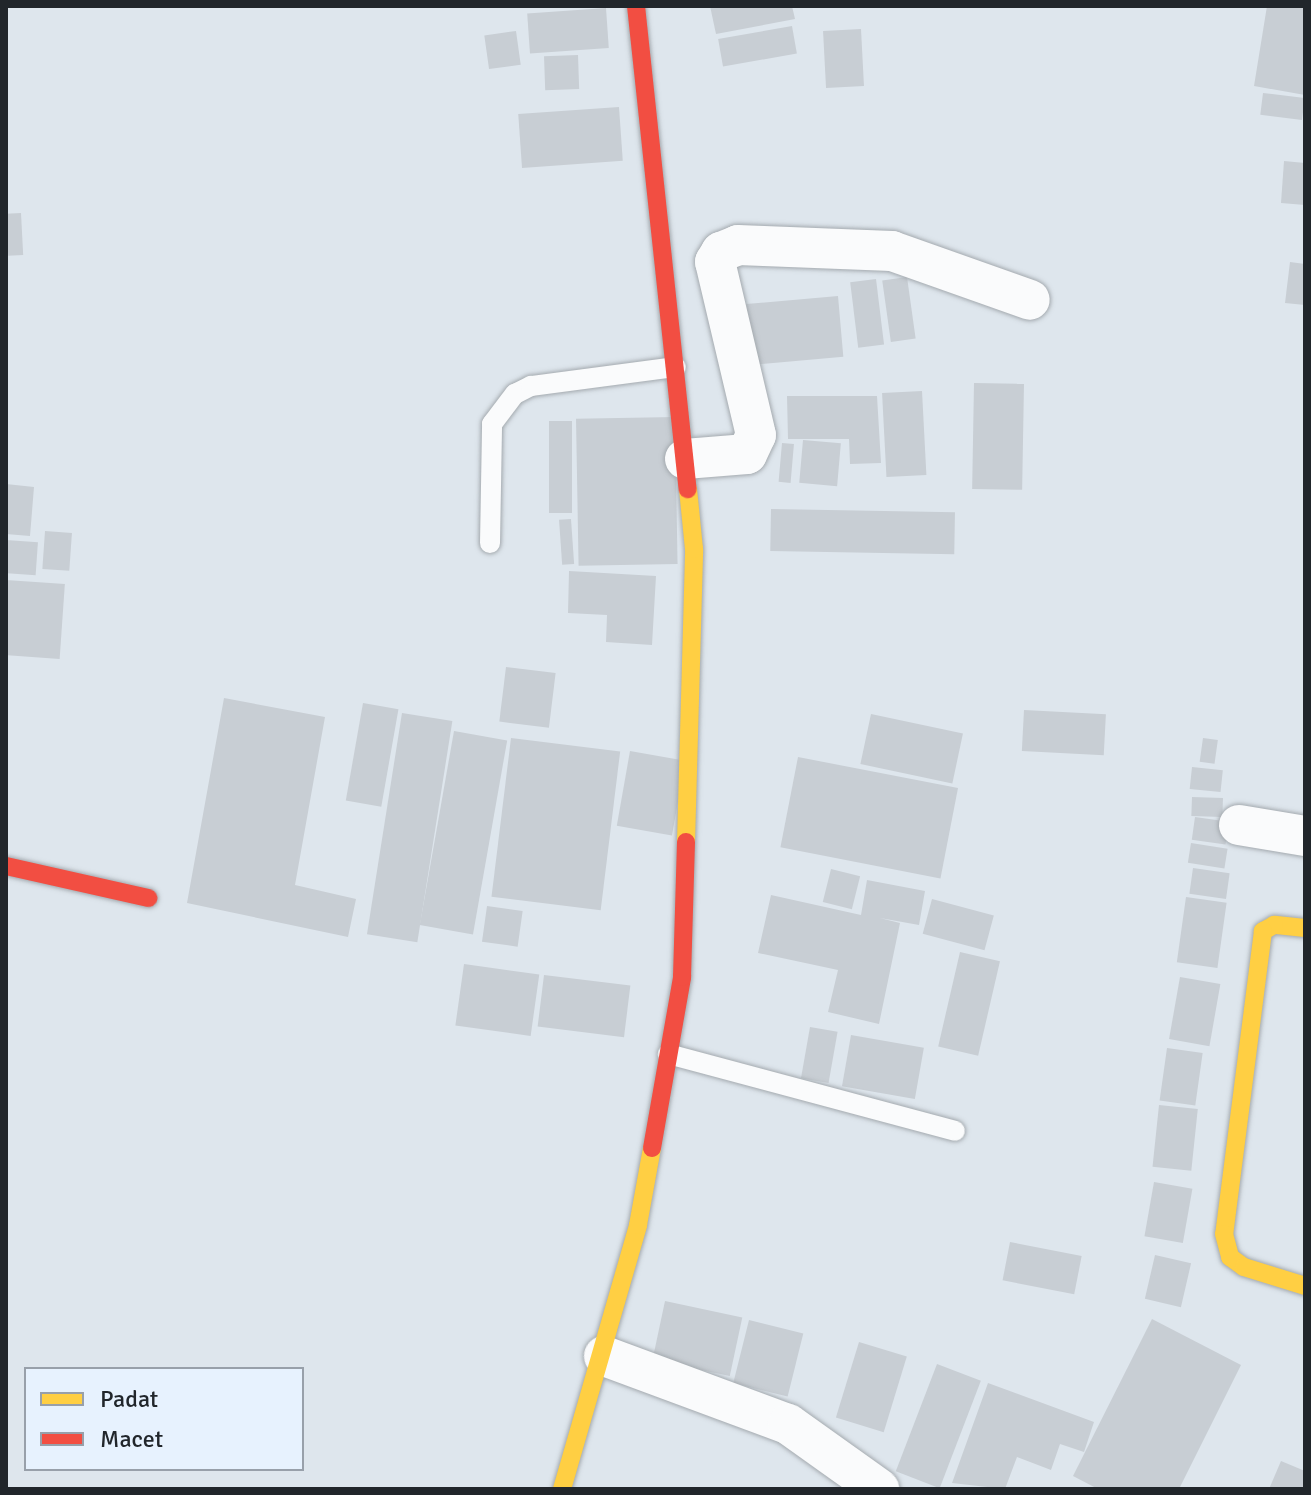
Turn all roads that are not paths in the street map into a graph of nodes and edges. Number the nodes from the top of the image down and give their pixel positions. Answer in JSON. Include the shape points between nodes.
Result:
{"nodes":[{"id":1,"x":636,"y":6,"type":"edge"},
{"id":2,"x":1030,"y":300,"type":"dead end"},
{"id":3,"x":676,"y":367,"type":"junction"},
{"id":4,"x":685,"y":459,"type":"junction"},
{"id":5,"x":490,"y":543,"type":"dead end"},
{"id":6,"x":1239,"y":825,"type":"dead end"},
{"id":7,"x":1305,"y":836,"type":"edge"},
{"id":8,"x":6,"y":866,"type":"edge"},
{"id":9,"x":148,"y":898,"type":"dead end"},
{"id":10,"x":1305,"y":928,"type":"edge"},
{"id":11,"x":668,"y":1054,"type":"junction"},
{"id":12,"x":955,"y":1131,"type":"dead end"},
{"id":13,"x":1305,"y":1286,"type":"edge"},
{"id":14,"x":604,"y":1356,"type":"junction"},
{"id":15,"x":562,"y":1489,"type":"edge"},
{"id":16,"x":879,"y":1489,"type":"edge"}],
"edges":[{"from":1,"to":3,"type":"street"},
{"from":2,"to":4,"type":"street","via":[[892,251],[738,245],[721,252],[715,262],[756,435],[747,454]]},
{"from":3,"to":4,"type":"street"},
{"from":3,"to":5,"type":"lane","via":[[531,386],[515,394],[492,424]]},
{"from":4,"to":11,"type":"street","via":[[694,549],[682,977]]},
{"from":6,"to":7,"type":"street"},
{"from":8,"to":9,"type":"street"},
{"from":10,"to":13,"type":"street","via":[[1274,925],[1263,931],[1224,1234],[1230,1257],[1244,1267]]},
{"from":11,"to":12,"type":"lane"},
{"from":11,"to":14,"type":"street","via":[[638,1225]]},
{"from":14,"to":15,"type":"street"},
{"from":14,"to":16,"type":"street","via":[[788,1424]]}]}
